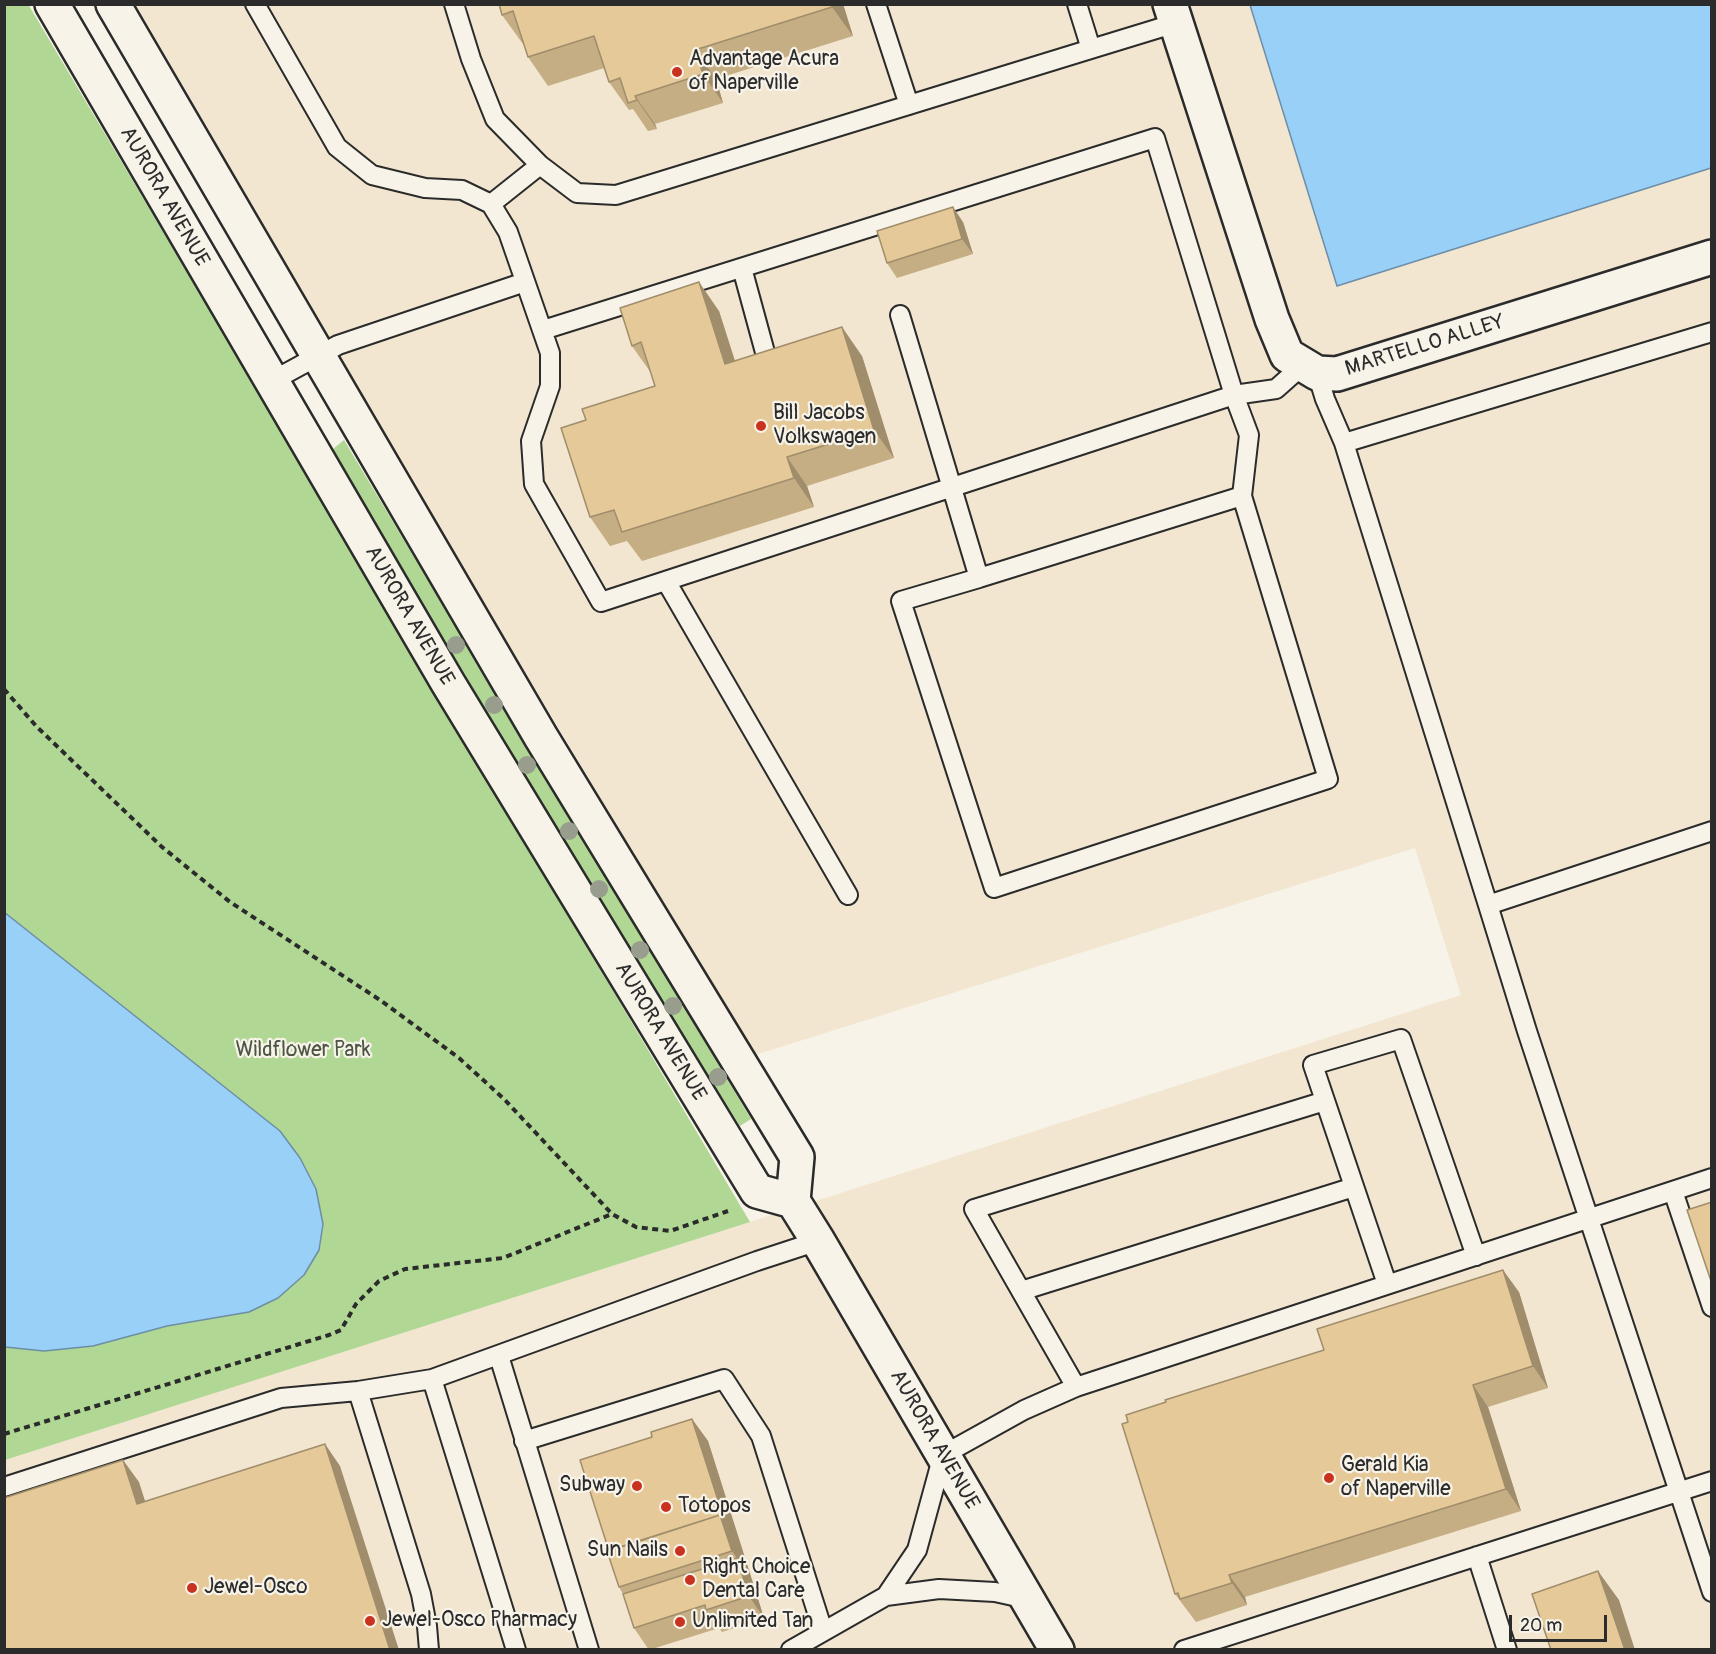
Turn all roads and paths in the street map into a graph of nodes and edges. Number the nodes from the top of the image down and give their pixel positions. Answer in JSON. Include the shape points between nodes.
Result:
{"nodes":[{"id":1,"x":52,"y":4,"type":"edge"},
{"id":2,"x":113,"y":4,"type":"edge"},
{"id":3,"x":255,"y":4,"type":"edge"},
{"id":4,"x":454,"y":4,"type":"edge"},
{"id":5,"x":876,"y":4,"type":"edge"},
{"id":6,"x":1077,"y":4,"type":"edge"},
{"id":7,"x":1173,"y":14,"type":"edge"},
{"id":8,"x":1091,"y":49,"type":"junction"},
{"id":9,"x":909,"y":105,"type":"junction"},
{"id":10,"x":540,"y":165,"type":"junction"},
{"id":11,"x":491,"y":204,"type":"junction"},
{"id":12,"x":1712,"y":257,"type":"edge"},
{"id":13,"x":742,"y":268,"type":"junction"},
{"id":14,"x":525,"y":282,"type":"junction"},
{"id":15,"x":900,"y":315,"type":"dead end"},
{"id":16,"x":543,"y":330,"type":"junction"},
{"id":17,"x":1712,"y":332,"type":"edge"},
{"id":18,"x":318,"y":356,"type":"junction"},
{"id":19,"x":766,"y":356,"type":"edge"},
{"id":20,"x":1310,"y":369,"type":"junction"},
{"id":21,"x":272,"y":381,"type":"junction"},
{"id":22,"x":1234,"y":395,"type":"junction"},
{"id":23,"x":1344,"y":443,"type":"junction"},
{"id":24,"x":951,"y":487,"type":"junction"},
{"id":25,"x":1242,"y":496,"type":"junction"},
{"id":26,"x":979,"y":578,"type":"junction"},
{"id":27,"x":666,"y":581,"type":"junction"},
{"id":28,"x":4,"y":690,"type":"edge"},
{"id":29,"x":1712,"y":831,"type":"edge"},
{"id":30,"x":848,"y":896,"type":"dead end"},
{"id":31,"x":1488,"y":905,"type":"junction"},
{"id":32,"x":1325,"y":1101,"type":"junction"},
{"id":33,"x":1712,"y":1178,"type":"edge"},
{"id":34,"x":1354,"y":1187,"type":"junction"},
{"id":35,"x":1673,"y":1191,"type":"junction"},
{"id":36,"x":793,"y":1201,"type":"junction"},
{"id":37,"x":728,"y":1211,"type":"dead end"},
{"id":38,"x":612,"y":1214,"type":"junction"},
{"id":39,"x":1589,"y":1218,"type":"junction"},
{"id":40,"x":818,"y":1241,"type":"junction"},
{"id":41,"x":1476,"y":1256,"type":"junction"},
{"id":42,"x":1387,"y":1284,"type":"junction"},
{"id":43,"x":1021,"y":1290,"type":"junction"},
{"id":44,"x":1712,"y":1307,"type":"edge"},
{"id":45,"x":498,"y":1356,"type":"junction"},
{"id":46,"x":432,"y":1378,"type":"junction"},
{"id":47,"x":1076,"y":1387,"type":"junction"},
{"id":48,"x":358,"y":1391,"type":"junction"},
{"id":49,"x":4,"y":1434,"type":"edge"},
{"id":50,"x":524,"y":1441,"type":"junction"},
{"id":51,"x":943,"y":1455,"type":"junction"},
{"id":52,"x":1712,"y":1481,"type":"edge"},
{"id":53,"x":4,"y":1487,"type":"edge"},
{"id":54,"x":1678,"y":1492,"type":"junction"},
{"id":55,"x":1478,"y":1556,"type":"junction"},
{"id":56,"x":1712,"y":1592,"type":"edge"},
{"id":57,"x":886,"y":1596,"type":"junction"},
{"id":58,"x":1027,"y":1599,"type":"junction"},
{"id":59,"x":823,"y":1631,"type":"junction"},
{"id":60,"x":429,"y":1650,"type":"edge"},
{"id":61,"x":516,"y":1650,"type":"edge"},
{"id":62,"x":589,"y":1650,"type":"edge"},
{"id":63,"x":791,"y":1650,"type":"edge"},
{"id":64,"x":1057,"y":1650,"type":"edge"},
{"id":65,"x":1185,"y":1650,"type":"edge"},
{"id":66,"x":1507,"y":1650,"type":"edge"}],
"edges":[{"from":1,"to":21,"type":"main road","name":"AURORA AVENUE"},
{"from":2,"to":18,"type":"main road"},
{"from":3,"to":11,"type":"lane","via":[[336,147],[372,175],[425,188],[462,190]]},
{"from":4,"to":10,"type":"lane","via":[[495,119]]},
{"from":5,"to":9,"type":"lane"},
{"from":6,"to":8,"type":"lane"},
{"from":7,"to":8,"type":"lane"},
{"from":7,"to":20,"type":"main road","via":[[1272,319],[1287,355]]},
{"from":8,"to":9,"type":"lane"},
{"from":9,"to":10,"type":"lane","via":[[616,195],[577,193]]},
{"from":10,"to":11,"type":"lane"},
{"from":11,"to":14,"type":"lane","via":[[508,232]]},
{"from":12,"to":20,"type":"main road","name":"MARTELLO ALLEY","via":[[1337,374]]},
{"from":13,"to":16,"type":"lane"},
{"from":13,"to":19,"type":"lane"},
{"from":13,"to":22,"type":"lane","via":[[1155,138]]},
{"from":14,"to":16,"type":"lane"},
{"from":14,"to":18,"type":"lane","via":[[338,345]]},
{"from":15,"to":24,"type":"lane"},
{"from":16,"to":27,"type":"lane","via":[[550,353],[550,386],[531,441],[534,484],[601,602]]},
{"from":17,"to":23,"type":"lane"},
{"from":18,"to":21,"type":"lane"},
{"from":18,"to":36,"type":"main road","via":[[541,737],[797,1157]]},
{"from":20,"to":22,"type":"lane","via":[[1276,389]]},
{"from":20,"to":23,"type":"lane"},
{"from":21,"to":36,"type":"main road","name":"AURORA AVENUE","via":[[447,683],[757,1191]]},
{"from":22,"to":24,"type":"lane"},
{"from":22,"to":25,"type":"lane","via":[[1249,435]]},
{"from":23,"to":31,"type":"lane"},
{"from":24,"to":26,"type":"lane"},
{"from":24,"to":27,"type":"lane"},
{"from":25,"to":26,"type":"lane"},
{"from":25,"to":26,"type":"lane","via":[[1328,779],[994,888],[901,601]]},
{"from":27,"to":30,"type":"lane"},
{"from":28,"to":38,"type":"path","via":[[162,848],[230,902],[380,1000],[459,1058],[504,1099]]},
{"from":29,"to":31,"type":"lane"},
{"from":31,"to":39,"type":"lane"},
{"from":32,"to":34,"type":"lane"},
{"from":32,"to":41,"type":"lane","via":[[1313,1065],[1401,1039]]},
{"from":32,"to":43,"type":"lane","via":[[974,1209]]},
{"from":33,"to":35,"type":"lane"},
{"from":34,"to":42,"type":"lane"},
{"from":34,"to":43,"type":"lane"},
{"from":35,"to":39,"type":"lane"},
{"from":35,"to":44,"type":"lane"},
{"from":36,"to":40,"type":"main road","name":"AURORA AVENUE"},
{"from":37,"to":38,"type":"path","via":[[669,1231],[636,1227]]},
{"from":38,"to":49,"type":"path","via":[[502,1258],[405,1269],[379,1281],[356,1304],[341,1330],[329,1335]]},
{"from":39,"to":41,"type":"lane"},
{"from":39,"to":54,"type":"lane"},
{"from":40,"to":45,"type":"lane"},
{"from":40,"to":51,"type":"main road","name":"AURORA AVENUE"},
{"from":41,"to":42,"type":"lane"},
{"from":42,"to":47,"type":"lane"},
{"from":43,"to":47,"type":"lane"},
{"from":45,"to":46,"type":"lane"},
{"from":45,"to":50,"type":"lane"},
{"from":46,"to":48,"type":"lane"},
{"from":46,"to":61,"type":"lane"},
{"from":47,"to":51,"type":"lane","via":[[1024,1410]]},
{"from":48,"to":53,"type":"lane","via":[[281,1398]]},
{"from":48,"to":60,"type":"lane","via":[[421,1594]]},
{"from":50,"to":59,"type":"lane","via":[[724,1379],[761,1436]]},
{"from":50,"to":62,"type":"lane"},
{"from":51,"to":57,"type":"lane","via":[[917,1550]]},
{"from":51,"to":58,"type":"main road","name":"AURORA AVENUE"},
{"from":52,"to":54,"type":"lane"},
{"from":54,"to":55,"type":"lane"},
{"from":54,"to":56,"type":"lane"},
{"from":55,"to":65,"type":"lane"},
{"from":55,"to":66,"type":"lane"},
{"from":57,"to":58,"type":"lane","via":[[939,1589]]},
{"from":57,"to":59,"type":"lane"},
{"from":58,"to":64,"type":"main road","name":"AURORA AVENUE"},
{"from":59,"to":63,"type":"lane"}]}
